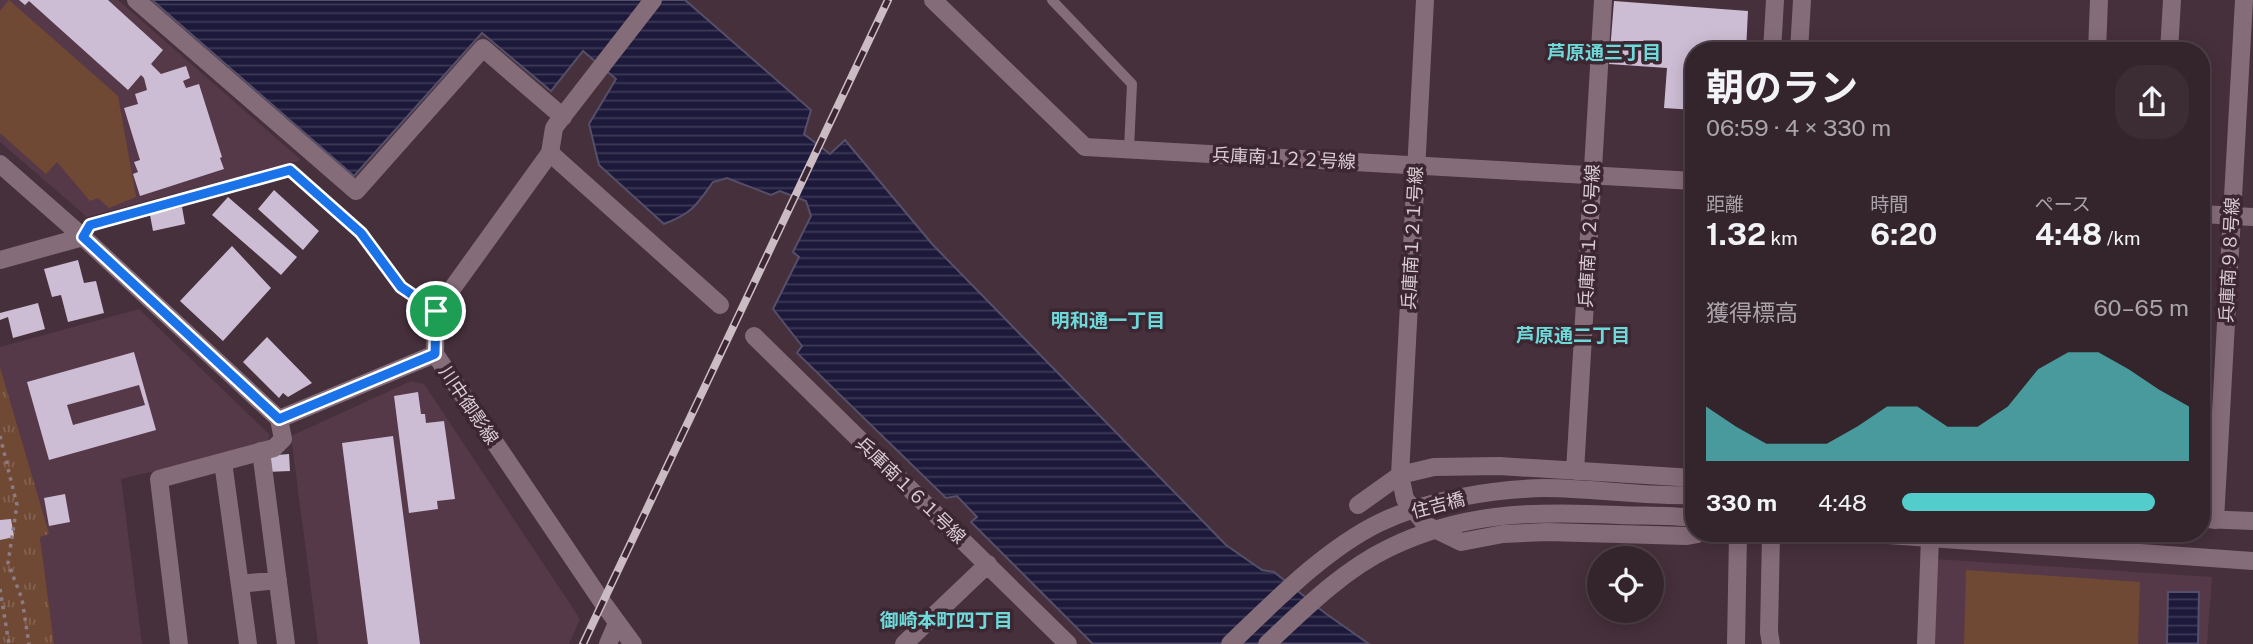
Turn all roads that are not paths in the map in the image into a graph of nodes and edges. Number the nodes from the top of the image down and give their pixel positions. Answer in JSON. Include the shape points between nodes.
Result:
{"nodes":[{"id":1,"x":136,"y":0,"type":"edge"},
{"id":2,"x":653,"y":0,"type":"edge"},
{"id":3,"x":933,"y":0,"type":"edge"},
{"id":4,"x":1052,"y":0,"type":"edge"},
{"id":5,"x":1425,"y":0,"type":"edge"},
{"id":6,"x":1603,"y":0,"type":"edge"},
{"id":7,"x":1775,"y":0,"type":"edge"},
{"id":8,"x":1802,"y":0,"type":"edge"},
{"id":9,"x":2099,"y":0,"type":"edge"},
{"id":10,"x":2172,"y":0,"type":"edge"},
{"id":11,"x":2244,"y":0,"type":"edge"},
{"id":12,"x":1773,"y":42,"type":"edge"},
{"id":13,"x":1800,"y":42,"type":"edge"},
{"id":14,"x":2097,"y":42,"type":"edge"},
{"id":15,"x":2170,"y":42,"type":"edge"},
{"id":16,"x":559,"y":122,"type":"junction"},
{"id":17,"x":1129,"y":149,"type":"junction"},
{"id":18,"x":550,"y":153,"type":"junction"},
{"id":19,"x":0,"y":164,"type":"edge"},
{"id":20,"x":1416,"y":165,"type":"junction"},
{"id":21,"x":1592,"y":175,"type":"junction"},
{"id":22,"x":1685,"y":180,"type":"edge"},
{"id":23,"x":2210,"y":215,"type":"edge"},
{"id":24,"x":2231,"y":216,"type":"junction"},
{"id":25,"x":2253,"y":217,"type":"edge"},
{"id":26,"x":83,"y":237,"type":"junction"},
{"id":27,"x":0,"y":260,"type":"edge"},
{"id":28,"x":720,"y":305,"type":"dead end"},
{"id":29,"x":436,"y":311,"type":"junction"},
{"id":30,"x":754,"y":336,"type":"dead end"},
{"id":31,"x":435,"y":354,"type":"junction"},
{"id":32,"x":279,"y":419,"type":"junction"},
{"id":33,"x":261,"y":451,"type":"junction"},
{"id":34,"x":223,"y":462,"type":"junction"},
{"id":35,"x":1575,"y":471,"type":"junction"},
{"id":36,"x":1400,"y":475,"type":"junction"},
{"id":37,"x":1685,"y":489,"type":"edge"},
{"id":38,"x":1685,"y":490,"type":"edge"},
{"id":39,"x":2210,"y":493,"type":"edge"},
{"id":40,"x":1357,"y":505,"type":"dead end"},
{"id":41,"x":1685,"y":518,"type":"edge"},
{"id":42,"x":2210,"y":519,"type":"edge"},
{"id":43,"x":2253,"y":522,"type":"edge"},
{"id":44,"x":1685,"y":536,"type":"edge"},
{"id":45,"x":1738,"y":542,"type":"edge"},
{"id":46,"x":1771,"y":542,"type":"edge"},
{"id":47,"x":1930,"y":542,"type":"edge"},
{"id":48,"x":2078,"y":542,"type":"edge"},
{"id":49,"x":2253,"y":561,"type":"edge"},
{"id":50,"x":988,"y":564,"type":"junction"},
{"id":51,"x":278,"y":580,"type":"junction"},
{"id":52,"x":240,"y":584,"type":"junction"},
{"id":53,"x":617,"y":623,"type":"junction"},
{"id":54,"x":179,"y":644,"type":"edge"},
{"id":55,"x":248,"y":644,"type":"edge"},
{"id":56,"x":286,"y":644,"type":"edge"},
{"id":57,"x":608,"y":644,"type":"edge"},
{"id":58,"x":634,"y":644,"type":"edge"},
{"id":59,"x":904,"y":644,"type":"edge"},
{"id":60,"x":1068,"y":644,"type":"edge"},
{"id":61,"x":1230,"y":644,"type":"edge"},
{"id":62,"x":1267,"y":644,"type":"edge"},
{"id":63,"x":1735,"y":644,"type":"edge"},
{"id":64,"x":1771,"y":644,"type":"edge"},
{"id":65,"x":1926,"y":644,"type":"edge"}],
"edges":[{"from":1,"to":16,"type":"street","via":[[356,191],[483,47]]},
{"from":2,"to":16,"type":"street"},
{"from":3,"to":17,"type":"street","name":"兵庫南１２２号線","via":[[1086,147]]},
{"from":4,"to":17,"type":"lane","via":[[1132,84]]},
{"from":5,"to":20,"type":"street","name":"兵庫南１２１号線"},
{"from":6,"to":21,"type":"street","name":"兵庫南１２０号線"},
{"from":7,"to":12,"type":"street"},
{"from":8,"to":13,"type":"street"},
{"from":9,"to":14,"type":"street"},
{"from":10,"to":15,"type":"street"},
{"from":11,"to":24,"type":"street","name":"兵庫南９８号線"},
{"from":16,"to":18,"type":"street"},
{"from":17,"to":20,"type":"street","name":"兵庫南１２２号線"},
{"from":18,"to":28,"type":"street"},
{"from":18,"to":29,"type":"street"},
{"from":19,"to":26,"type":"street"},
{"from":20,"to":21,"type":"street","name":"兵庫南１２２号線"},
{"from":20,"to":36,"type":"street","name":"兵庫南１２１号線"},
{"from":21,"to":22,"type":"street","name":"兵庫南１２２号線"},
{"from":21,"to":35,"type":"street","name":"兵庫南１２０号線"},
{"from":23,"to":24,"type":"street"},
{"from":24,"to":25,"type":"street"},
{"from":24,"to":39,"type":"street","name":"兵庫南９８号線"},
{"from":26,"to":27,"type":"street"},
{"from":26,"to":29,"type":"lane","via":[[90,225],[290,170],[361,233],[401,287]]},
{"from":26,"to":32,"type":"street"},
{"from":29,"to":31,"type":"street"},
{"from":30,"to":50,"type":"street","name":"兵庫南１６１号線"},
{"from":31,"to":32,"type":"street","name":"川中御影線"},
{"from":31,"to":53,"type":"street","name":"川中御影線"},
{"from":32,"to":33,"type":"street","via":[[282,439],[274,448]]},
{"from":33,"to":34,"type":"street"},
{"from":33,"to":51,"type":"street"},
{"from":34,"to":52,"type":"street"},
{"from":34,"to":54,"type":"street","via":[[159,479]]},
{"from":35,"to":36,"type":"street","via":[[1434,467]]},
{"from":35,"to":37,"type":"street"},
{"from":36,"to":40,"type":"street"},
{"from":36,"to":44,"type":"street","via":[[1405,499],[1426,525],[1461,542],[1547,531]]},
{"from":38,"to":61,"type":"street","name":"住吉橋","via":[[1545,488],[1497,491],[1428,505],[1379,523],[1328,555]]},
{"from":41,"to":62,"type":"street","name":"住吉橋","via":[[1548,512],[1498,515],[1434,530],[1387,549],[1343,578]]},
{"from":42,"to":43,"type":"street"},
{"from":45,"to":63,"type":"street"},
{"from":46,"to":64,"type":"street"},
{"from":47,"to":65,"type":"street"},
{"from":48,"to":49,"type":"street"},
{"from":50,"to":59,"type":"street"},
{"from":50,"to":60,"type":"street","name":"兵庫南１６１号線"},
{"from":51,"to":52,"type":"street"},
{"from":51,"to":56,"type":"street"},
{"from":52,"to":55,"type":"street"},
{"from":53,"to":57,"type":"street"},
{"from":53,"to":58,"type":"street","name":"川中御影線"}]}
